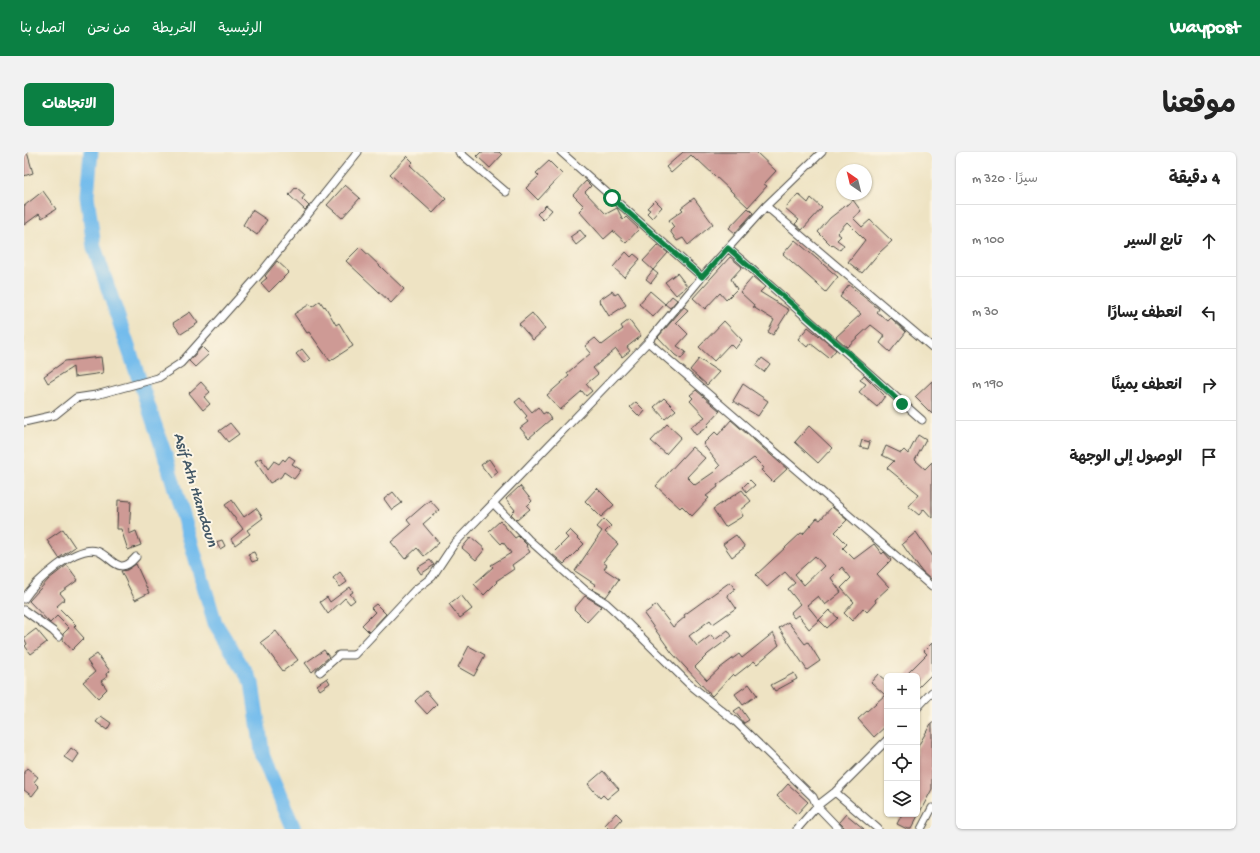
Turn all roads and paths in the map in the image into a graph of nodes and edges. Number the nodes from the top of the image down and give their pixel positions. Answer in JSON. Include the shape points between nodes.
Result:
{"nodes":[{"id":1,"x":358,"y":152,"type":"edge"},
{"id":2,"x":459,"y":152,"type":"edge"},
{"id":3,"x":561,"y":152,"type":"edge"},
{"id":4,"x":822,"y":152,"type":"edge"},
{"id":5,"x":506,"y":192,"type":"dead end"},
{"id":6,"x":766,"y":206,"type":"junction"},
{"id":7,"x":728,"y":248,"type":"junction"},
{"id":8,"x":702,"y":277,"type":"junction"},
{"id":9,"x":648,"y":342,"type":"junction"},
{"id":10,"x":932,"y":347,"type":"edge"},
{"id":11,"x":922,"y":420,"type":"dead end"},
{"id":12,"x":24,"y":422,"type":"edge"},
{"id":13,"x":493,"y":503,"type":"junction"},
{"id":14,"x":136,"y":557,"type":"dead end"},
{"id":15,"x":932,"y":587,"type":"edge"},
{"id":16,"x":24,"y":599,"type":"edge"},
{"id":17,"x":24,"y":610,"type":"edge"},
{"id":18,"x":59,"y":637,"type":"dead end"},
{"id":19,"x":320,"y":672,"type":"dead end"},
{"id":20,"x":932,"y":692,"type":"edge"},
{"id":21,"x":920,"y":705,"type":"edge"},
{"id":22,"x":884,"y":743,"type":"edge"},
{"id":23,"x":836,"y":792,"type":"junction"},
{"id":24,"x":817,"y":806,"type":"junction"},
{"id":25,"x":932,"y":808,"type":"edge"},
{"id":26,"x":797,"y":829,"type":"edge"},
{"id":27,"x":839,"y":829,"type":"edge"},
{"id":28,"x":878,"y":829,"type":"edge"},
{"id":29,"x":921,"y":829,"type":"edge"}],
"edges":[{"from":1,"to":12,"type":"street","via":[[260,274],[181,363],[158,378],[76,398],[55,415]]},
{"from":2,"to":5,"type":"street"},
{"from":3,"to":8,"type":"street"},
{"from":4,"to":6,"type":"street"},
{"from":6,"to":7,"type":"street"},
{"from":6,"to":10,"type":"street"},
{"from":7,"to":8,"type":"street"},
{"from":7,"to":11,"type":"street"},
{"from":8,"to":9,"type":"street"},
{"from":9,"to":13,"type":"street"},
{"from":9,"to":15,"type":"street"},
{"from":13,"to":19,"type":"street","via":[[454,544],[432,577],[415,590],[354,655],[339,655]]},
{"from":13,"to":24,"type":"street","via":[[528,539],[585,590],[606,603],[688,683],[736,722],[813,797]]},
{"from":14,"to":16,"type":"street","via":[[131,563],[121,566],[97,551],[84,551],[55,566],[29,590]]},
{"from":17,"to":18,"type":"street"},
{"from":20,"to":21,"type":"street"},
{"from":22,"to":23,"type":"street"},
{"from":23,"to":24,"type":"street"},
{"from":23,"to":28,"type":"street"},
{"from":24,"to":26,"type":"street"},
{"from":24,"to":27,"type":"street"},
{"from":25,"to":29,"type":"street"}]}
